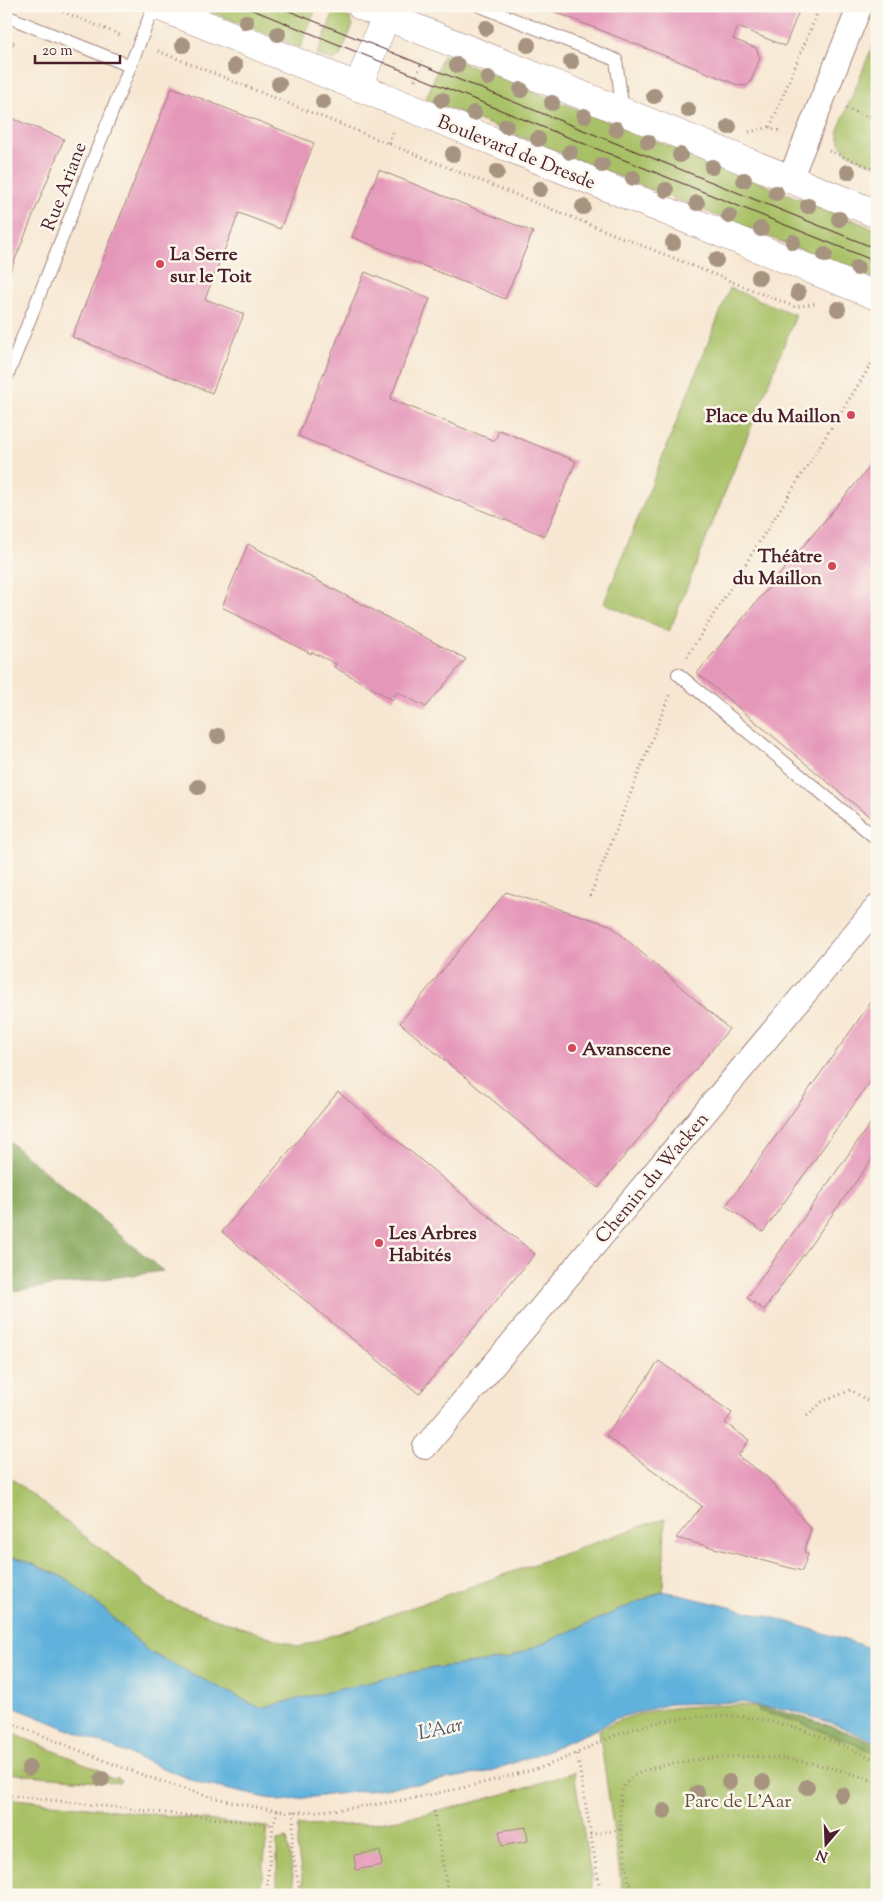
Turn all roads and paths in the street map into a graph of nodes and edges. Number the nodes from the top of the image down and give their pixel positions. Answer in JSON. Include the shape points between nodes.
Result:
{"nodes":[{"id":1,"x":49,"y":6,"type":"edge"},
{"id":2,"x":154,"y":6,"type":"edge"},
{"id":3,"x":158,"y":6,"type":"edge"},
{"id":4,"x":362,"y":6,"type":"edge"},
{"id":5,"x":480,"y":6,"type":"edge"},
{"id":6,"x":820,"y":6,"type":"edge"},
{"id":7,"x":860,"y":6,"type":"edge"},
{"id":8,"x":386,"y":11,"type":"edge"},
{"id":9,"x":6,"y":16,"type":"edge"},
{"id":10,"x":139,"y":43,"type":"junction"},
{"id":11,"x":130,"y":66,"type":"junction"},
{"id":12,"x":358,"y":87,"type":"junction"},
{"id":13,"x":623,"y":112,"type":"junction"},
{"id":14,"x":770,"y":127,"type":"dead end"},
{"id":15,"x":790,"y":179,"type":"junction"},
{"id":16,"x":877,"y":214,"type":"edge"},
{"id":17,"x":877,"y":296,"type":"edge"},
{"id":18,"x":822,"y":302,"type":"dead end"},
{"id":19,"x":877,"y":355,"type":"edge"},
{"id":20,"x":6,"y":380,"type":"edge"},
{"id":21,"x":678,"y":674,"type":"junction"},
{"id":22,"x":877,"y":839,"type":"edge"},
{"id":23,"x":590,"y":896,"type":"dead end"},
{"id":24,"x":877,"y":907,"type":"edge"},
{"id":25,"x":877,"y":1408,"type":"edge"},
{"id":26,"x":807,"y":1416,"type":"dead end"},
{"id":27,"x":425,"y":1447,"type":"dead end"},
{"id":28,"x":6,"y":1721,"type":"edge"},
{"id":29,"x":577,"y":1754,"type":"junction"},
{"id":30,"x":877,"y":1760,"type":"edge"},
{"id":31,"x":877,"y":1782,"type":"edge"},
{"id":32,"x":6,"y":1795,"type":"edge"},
{"id":33,"x":278,"y":1809,"type":"junction"},
{"id":34,"x":294,"y":1811,"type":"junction"},
{"id":35,"x":434,"y":1811,"type":"dead end"},
{"id":36,"x":274,"y":1825,"type":"junction"},
{"id":37,"x":622,"y":1828,"type":"junction"},
{"id":38,"x":590,"y":1835,"type":"junction"},
{"id":39,"x":266,"y":1895,"type":"edge"},
{"id":40,"x":300,"y":1895,"type":"edge"},
{"id":41,"x":448,"y":1895,"type":"edge"},
{"id":42,"x":601,"y":1895,"type":"edge"},
{"id":43,"x":631,"y":1895,"type":"edge"}],
"edges":[{"from":1,"to":10,"type":"path"},
{"from":2,"to":10,"type":"lane","name":"Rue Ariane"},
{"from":3,"to":12,"type":"main road","name":"Boulevard de Dresde"},
{"from":4,"to":8,"type":"main road"},
{"from":5,"to":13,"type":"lane","via":[[616,60]]},
{"from":6,"to":14,"type":"path"},
{"from":7,"to":15,"type":"street"},
{"from":8,"to":12,"type":"main road"},
{"from":8,"to":13,"type":"main road"},
{"from":9,"to":11,"type":"lane"},
{"from":10,"to":11,"type":"lane","name":"Rue Ariane"},
{"from":10,"to":18,"type":"path","via":[[795,308]]},
{"from":11,"to":20,"type":"lane","name":"Rue Ariane"},
{"from":12,"to":17,"type":"main road","name":"Boulevard de Dresde"},
{"from":13,"to":15,"type":"main road"},
{"from":15,"to":16,"type":"main road"},
{"from":19,"to":21,"type":"path"},
{"from":21,"to":22,"type":"lane"},
{"from":21,"to":23,"type":"path"},
{"from":24,"to":27,"type":"street","name":"Chemin du Wacken"},
{"from":25,"to":26,"type":"path","via":[[852,1390],[822,1402]]},
{"from":28,"to":33,"type":"path","via":[[133,1772],[190,1791],[249,1806]]},
{"from":29,"to":30,"type":"path","via":[[649,1724],[702,1717],[751,1718],[806,1730]]},
{"from":29,"to":34,"type":"path","via":[[464,1787],[388,1802]]},
{"from":29,"to":38,"type":"path"},
{"from":31,"to":37,"type":"path","via":[[839,1768],[797,1760],[744,1755],[686,1761],[654,1768],[627,1780],[621,1792]]},
{"from":32,"to":36,"type":"path"},
{"from":33,"to":34,"type":"path"},
{"from":33,"to":36,"type":"path"},
{"from":34,"to":40,"type":"path","via":[[292,1846]]},
{"from":35,"to":41,"type":"path"},
{"from":36,"to":39,"type":"path"},
{"from":37,"to":38,"type":"path"},
{"from":37,"to":43,"type":"path"},
{"from":38,"to":42,"type":"path"}]}
